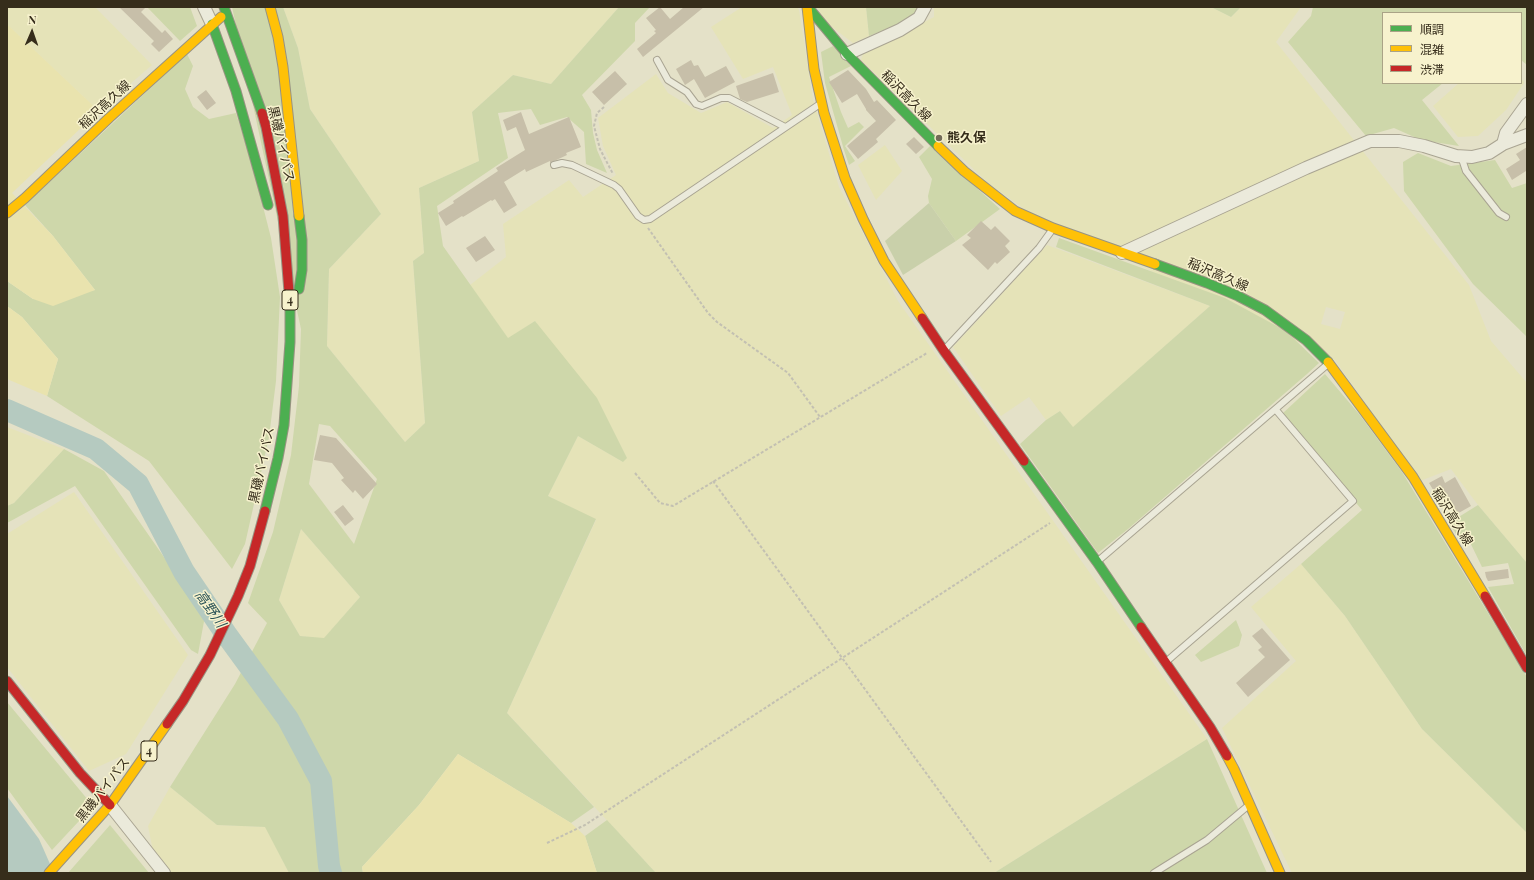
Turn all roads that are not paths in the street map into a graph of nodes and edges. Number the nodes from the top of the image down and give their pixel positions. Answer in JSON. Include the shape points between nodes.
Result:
{"nodes":[{"id":1,"x":204,"y":7,"type":"edge"},
{"id":2,"x":224,"y":7,"type":"edge"},
{"id":3,"x":270,"y":7,"type":"edge"},
{"id":4,"x":807,"y":7,"type":"edge"},
{"id":5,"x":925,"y":7,"type":"edge"},
{"id":6,"x":216,"y":20,"type":"junction"},
{"id":7,"x":847,"y":54,"type":"junction"},
{"id":8,"x":657,"y":60,"type":"dead end"},
{"id":9,"x":822,"y":103,"type":"junction"},
{"id":10,"x":1527,"y":104,"type":"edge"},
{"id":11,"x":785,"y":127,"type":"junction"},
{"id":12,"x":1527,"y":135,"type":"edge"},
{"id":13,"x":1503,"y":144,"type":"junction"},
{"id":14,"x":1461,"y":156,"type":"junction"},
{"id":15,"x":554,"y":165,"type":"dead end"},
{"id":16,"x":270,"y":212,"type":"dead end"},
{"id":17,"x":7,"y":213,"type":"edge"},
{"id":18,"x":1506,"y":217,"type":"dead end"},
{"id":19,"x":1053,"y":228,"type":"junction"},
{"id":20,"x":275,"y":234,"type":"dead end"},
{"id":21,"x":1122,"y":253,"type":"junction"},
{"id":22,"x":290,"y":300,"type":"junction"},
{"id":23,"x":290,"y":322,"type":"junction"},
{"id":24,"x":942,"y":348,"type":"junction"},
{"id":25,"x":1329,"y":363,"type":"junction"},
{"id":26,"x":1276,"y":410,"type":"junction"},
{"id":27,"x":1097,"y":562,"type":"junction"},
{"id":28,"x":1166,"y":662,"type":"junction"},
{"id":29,"x":1527,"y":668,"type":"edge"},
{"id":30,"x":7,"y":681,"type":"edge"},
{"id":31,"x":1250,"y":804,"type":"junction"},
{"id":32,"x":110,"y":805,"type":"junction"},
{"id":33,"x":49,"y":873,"type":"edge"},
{"id":34,"x":164,"y":873,"type":"edge"},
{"id":35,"x":1154,"y":873,"type":"edge"},
{"id":36,"x":1280,"y":873,"type":"edge"}],
"edges":[{"from":1,"to":6,"type":"street"},
{"from":2,"to":22,"type":"main road","name":"黒磯バイパス","number":"4","via":[[266,127],[283,216]]},
{"from":3,"to":23,"type":"main road","number":"4","via":[[283,67],[302,240],[302,270]]},
{"from":4,"to":7,"type":"main road","name":"稲沢高久線"},
{"from":4,"to":9,"type":"main road","via":[[814,69]]},
{"from":5,"to":7,"type":"street","via":[[920,18]]},
{"from":6,"to":16,"type":"main road"},
{"from":6,"to":17,"type":"main road","name":"稲沢高久線"},
{"from":7,"to":19,"type":"main road","name":"稲沢高久線","via":[[964,171],[1015,211]]},
{"from":8,"to":11,"type":"lane","via":[[668,80],[687,92],[696,104],[702,106],[721,98],[728,98]]},
{"from":9,"to":11,"type":"lane"},
{"from":9,"to":24,"type":"main road","via":[[845,178],[863,219],[884,261]]},
{"from":10,"to":13,"type":"street","via":[[1506,133]]},
{"from":11,"to":15,"type":"lane","via":[[650,220],[638,216],[619,189],[603,179],[572,165]]},
{"from":12,"to":13,"type":"street"},
{"from":13,"to":14,"type":"street","via":[[1489,153],[1472,157]]},
{"from":14,"to":18,"type":"lane","via":[[1466,171],[1499,213]]},
{"from":14,"to":21,"type":"street","via":[[1399,141],[1370,141]]},
{"from":19,"to":21,"type":"main road","name":"稲沢高久線"},
{"from":19,"to":24,"type":"lane","via":[[1039,248]]},
{"from":20,"to":22,"type":"main road","number":"4"},
{"from":21,"to":25,"type":"main road","name":"稲沢高久線","via":[[1207,283],[1265,310],[1306,340]]},
{"from":22,"to":23,"type":"main road","name":"黒磯バイパス","number":"4"},
{"from":23,"to":32,"type":"main road","name":"黒磯バイパス","number":"4","via":[[288,387],[278,458],[260,534],[238,596],[210,655],[183,701]]},
{"from":24,"to":27,"type":"main road"},
{"from":25,"to":26,"type":"lane"},
{"from":25,"to":29,"type":"main road","name":"稲沢高久線","via":[[1413,477]]},
{"from":26,"to":27,"type":"lane"},
{"from":26,"to":28,"type":"lane","via":[[1353,501]]},
{"from":27,"to":28,"type":"main road"},
{"from":28,"to":31,"type":"main road","via":[[1210,727]]},
{"from":30,"to":32,"type":"main road","via":[[80,773]]},
{"from":31,"to":35,"type":"lane","via":[[1207,840]]},
{"from":31,"to":36,"type":"main road"},
{"from":32,"to":33,"type":"main road","name":"黒磯バイパス","number":"4"},
{"from":32,"to":34,"type":"street"}]}
